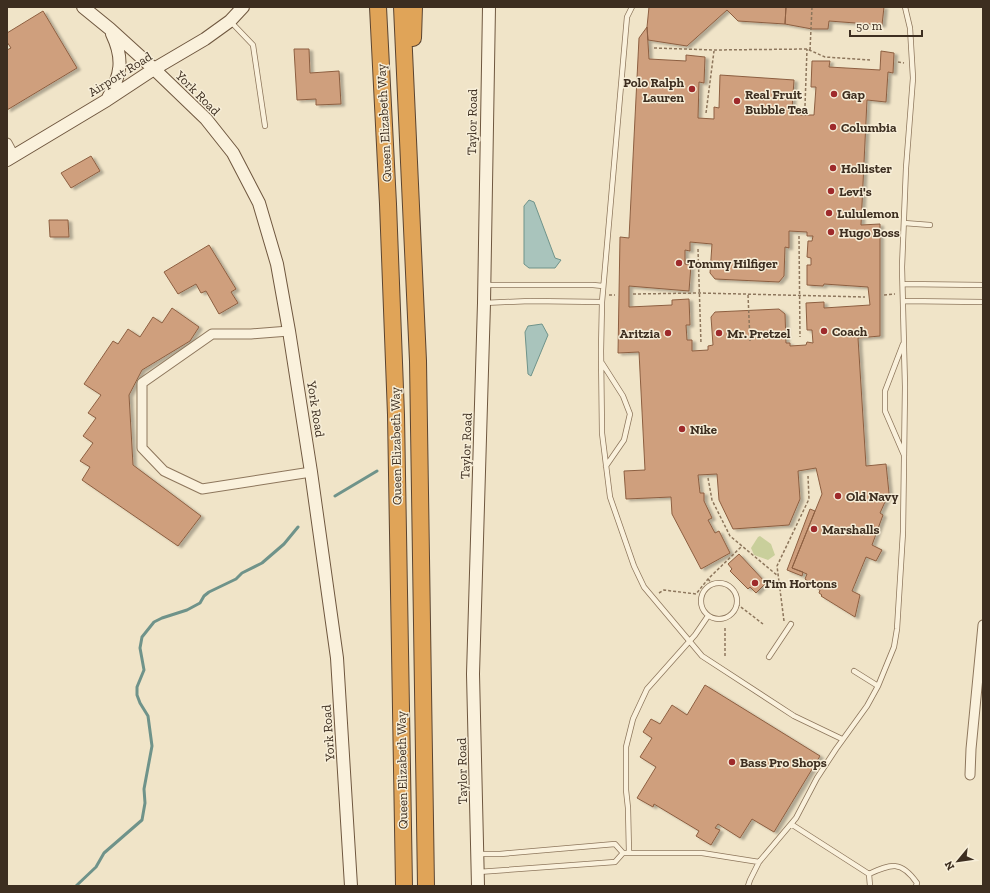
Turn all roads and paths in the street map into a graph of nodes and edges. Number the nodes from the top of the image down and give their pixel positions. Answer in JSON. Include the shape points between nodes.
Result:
{"nodes":[{"id":1,"x":83,"y":7,"type":"edge"},
{"id":2,"x":243,"y":7,"type":"edge"},
{"id":3,"x":371,"y":7,"type":"edge"},
{"id":4,"x":378,"y":7,"type":"edge"},
{"id":5,"x":402,"y":7,"type":"edge"},
{"id":6,"x":414,"y":7,"type":"edge"},
{"id":7,"x":489,"y":7,"type":"edge"},
{"id":8,"x":632,"y":7,"type":"edge"},
{"id":9,"x":812,"y":7,"type":"edge"},
{"id":10,"x":905,"y":7,"type":"edge"},
{"id":11,"x":230,"y":21,"type":"junction"},
{"id":12,"x":110,"y":29,"type":"junction"},
{"id":13,"x":654,"y":48,"type":"dead end"},
{"id":14,"x":807,"y":49,"type":"junction"},
{"id":15,"x":714,"y":50,"type":"junction"},
{"id":16,"x":810,"y":50,"type":"junction"},
{"id":17,"x":870,"y":60,"type":"dead end"},
{"id":18,"x":154,"y":69,"type":"junction"},
{"id":19,"x":107,"y":100,"type":"junction"},
{"id":20,"x":805,"y":106,"type":"dead end"},
{"id":21,"x":706,"y":113,"type":"dead end"},
{"id":22,"x":265,"y":126,"type":"dead end"},
{"id":23,"x":7,"y":143,"type":"edge"},
{"id":24,"x":10,"y":158,"type":"edge"},
{"id":25,"x":388,"y":204,"type":"junction"},
{"id":26,"x":904,"y":223,"type":"junction"},
{"id":27,"x":412,"y":224,"type":"junction"},
{"id":28,"x":930,"y":224,"type":"dead end"},
{"id":29,"x":799,"y":236,"type":"dead end"},
{"id":30,"x":698,"y":249,"type":"dead end"},
{"id":31,"x":903,"y":284,"type":"junction"},
{"id":32,"x":484,"y":285,"type":"junction"},
{"id":33,"x":983,"y":285,"type":"edge"},
{"id":34,"x":604,"y":286,"type":"junction"},
{"id":35,"x":700,"y":293,"type":"junction"},
{"id":36,"x":633,"y":294,"type":"dead end"},
{"id":37,"x":903,"y":294,"type":"junction"},
{"id":38,"x":748,"y":295,"type":"junction"},
{"id":39,"x":884,"y":295,"type":"dead end"},
{"id":40,"x":800,"y":296,"type":"junction"},
{"id":41,"x":865,"y":297,"type":"dead end"},
{"id":42,"x":903,"y":301,"type":"junction"},
{"id":43,"x":602,"y":302,"type":"junction"},
{"id":44,"x":983,"y":302,"type":"edge"},
{"id":45,"x":484,"y":303,"type":"junction"},
{"id":46,"x":290,"y":331,"type":"junction"},
{"id":47,"x":800,"y":337,"type":"dead end"},
{"id":48,"x":750,"y":340,"type":"dead end"},
{"id":49,"x":904,"y":342,"type":"junction"},
{"id":50,"x":702,"y":344,"type":"dead end"},
{"id":51,"x":601,"y":362,"type":"junction"},
{"id":52,"x":905,"y":457,"type":"junction"},
{"id":53,"x":606,"y":466,"type":"junction"},
{"id":54,"x":311,"y":472,"type":"junction"},
{"id":55,"x":808,"y":476,"type":"dead end"},
{"id":56,"x":708,"y":478,"type":"dead end"},
{"id":57,"x":742,"y":546,"type":"junction"},
{"id":58,"x":778,"y":576,"type":"junction"},
{"id":59,"x":708,"y":579,"type":"junction"},
{"id":60,"x":712,"y":584,"type":"junction"},
{"id":61,"x":652,"y":597,"type":"junction"},
{"id":62,"x":737,"y":604,"type":"junction"},
{"id":63,"x":708,"y":616,"type":"junction"},
{"id":64,"x":784,"y":623,"type":"dead end"},
{"id":65,"x":763,"y":624,"type":"dead end"},
{"id":66,"x":791,"y":624,"type":"dead end"},
{"id":67,"x":983,"y":625,"type":"edge"},
{"id":68,"x":726,"y":627,"type":"dead end"},
{"id":69,"x":689,"y":641,"type":"junction"},
{"id":70,"x":725,"y":656,"type":"dead end"},
{"id":71,"x":769,"y":658,"type":"dead end"},
{"id":72,"x":854,"y":671,"type":"dead end"},
{"id":73,"x":878,"y":686,"type":"junction"},
{"id":74,"x":842,"y":739,"type":"junction"},
{"id":75,"x":970,"y":775,"type":"dead end"},
{"id":76,"x":791,"y":824,"type":"junction"},
{"id":77,"x":623,"y":853,"type":"junction"},
{"id":78,"x":629,"y":853,"type":"junction"},
{"id":79,"x":478,"y":854,"type":"junction"},
{"id":80,"x":759,"y":862,"type":"junction"},
{"id":81,"x":478,"y":872,"type":"junction"},
{"id":82,"x":869,"y":874,"type":"junction"},
{"id":83,"x":401,"y":879,"type":"edge"},
{"id":84,"x":352,"y":886,"type":"edge"},
{"id":85,"x":426,"y":886,"type":"edge"},
{"id":86,"x":478,"y":886,"type":"edge"},
{"id":87,"x":748,"y":886,"type":"edge"},
{"id":88,"x":870,"y":886,"type":"edge"},
{"id":89,"x":916,"y":886,"type":"edge"}],
"edges":[{"from":1,"to":12,"type":"main road","name":"York Road"},
{"from":2,"to":11,"type":"main road","name":"Airport Road"},
{"from":3,"to":25,"type":"highway"},
{"from":4,"to":25,"type":"highway","name":"Queen Elizabeth Way"},
{"from":5,"to":27,"type":"highway","name":"Queen Elizabeth Way"},
{"from":6,"to":27,"type":"highway"},
{"from":7,"to":32,"type":"main road","name":"Taylor Road"},
{"from":8,"to":34,"type":"lane","via":[[627,18]]},
{"from":9,"to":16,"type":"path"},
{"from":10,"to":26,"type":"lane","via":[[910,28],[913,78]]},
{"from":11,"to":18,"type":"main road","name":"Airport Road"},
{"from":11,"to":22,"type":"lane","via":[[253,45]]},
{"from":12,"to":18,"type":"main road","name":"York Road"},
{"from":12,"to":19,"type":"main road","via":[[118,47],[120,65],[116,84]]},
{"from":13,"to":15,"type":"path"},
{"from":14,"to":15,"type":"path"},
{"from":14,"to":16,"type":"path"},
{"from":14,"to":20,"type":"path"},
{"from":15,"to":21,"type":"path"},
{"from":16,"to":17,"type":"path","via":[[825,57]]},
{"from":18,"to":19,"type":"main road","name":"Airport Road"},
{"from":18,"to":46,"type":"main road","name":"York Road","via":[[206,119],[233,153],[259,203],[277,264]]},
{"from":19,"to":24,"type":"main road","name":"Airport Road"},
{"from":23,"to":24,"type":"street"},
{"from":25,"to":83,"type":"highway","name":"Queen Elizabeth Way","via":[[396,415],[403,853]]},
{"from":26,"to":28,"type":"lane"},
{"from":26,"to":31,"type":"lane"},
{"from":27,"to":85,"type":"highway","name":"Queen Elizabeth Way","via":[[418,361]]},
{"from":29,"to":40,"type":"path"},
{"from":30,"to":35,"type":"path"},
{"from":31,"to":33,"type":"lane"},
{"from":31,"to":37,"type":"lane"},
{"from":32,"to":34,"type":"lane"},
{"from":32,"to":45,"type":"main road","name":"Taylor Road"},
{"from":34,"to":43,"type":"lane"},
{"from":35,"to":36,"type":"path"},
{"from":35,"to":38,"type":"path"},
{"from":35,"to":50,"type":"path"},
{"from":37,"to":39,"type":"path"},
{"from":37,"to":42,"type":"lane"},
{"from":38,"to":40,"type":"path"},
{"from":38,"to":48,"type":"path"},
{"from":40,"to":41,"type":"path"},
{"from":40,"to":47,"type":"path"},
{"from":42,"to":44,"type":"lane"},
{"from":42,"to":49,"type":"lane"},
{"from":43,"to":45,"type":"lane"},
{"from":43,"to":51,"type":"lane"},
{"from":45,"to":79,"type":"main road","name":"Taylor Road","via":[[473,674]]},
{"from":46,"to":54,"type":"main road","name":"York Road"},
{"from":46,"to":54,"type":"street","via":[[212,334],[142,383],[142,448],[164,471],[202,489]]},
{"from":49,"to":52,"type":"lane"},
{"from":49,"to":52,"type":"lane","via":[[884,391],[885,411]]},
{"from":51,"to":53,"type":"lane","via":[[602,433]]},
{"from":51,"to":53,"type":"lane","via":[[623,396],[630,414],[624,440]]},
{"from":52,"to":73,"type":"lane","via":[[897,629],[893,650]]},
{"from":53,"to":61,"type":"lane","via":[[610,497],[634,566]]},
{"from":54,"to":84,"type":"main road","name":"York Road","via":[[337,658]]},
{"from":55,"to":58,"type":"path","via":[[809,499],[777,566]]},
{"from":56,"to":57,"type":"path","via":[[712,500],[730,536]]},
{"from":57,"to":58,"type":"path"},
{"from":57,"to":59,"type":"path"},
{"from":58,"to":64,"type":"path"},
{"from":59,"to":60,"type":"path"},
{"from":59,"to":61,"type":"path","via":[[696,594],[664,590]]},
{"from":60,"to":62,"type":"lane","via":[[723,583],[732,589],[736,593]]},
{"from":60,"to":63,"type":"lane","via":[[702,596],[702,607]]},
{"from":61,"to":69,"type":"lane"},
{"from":62,"to":63,"type":"lane","via":[[735,610],[726,618],[714,619]]},
{"from":62,"to":65,"type":"path"},
{"from":63,"to":69,"type":"lane"},
{"from":66,"to":71,"type":"lane"},
{"from":67,"to":75,"type":"street"},
{"from":68,"to":70,"type":"path"},
{"from":69,"to":74,"type":"lane","via":[[702,656],[794,716]]},
{"from":69,"to":78,"type":"lane","via":[[647,689],[632,719],[626,747]]},
{"from":72,"to":73,"type":"lane"},
{"from":73,"to":74,"type":"lane","via":[[867,706]]},
{"from":74,"to":76,"type":"lane"},
{"from":76,"to":80,"type":"lane"},
{"from":76,"to":82,"type":"lane"},
{"from":77,"to":78,"type":"lane"},
{"from":77,"to":79,"type":"lane","via":[[615,844]]},
{"from":77,"to":81,"type":"lane","via":[[615,862]]},
{"from":78,"to":80,"type":"lane","via":[[702,853]]},
{"from":79,"to":81,"type":"main road","name":"Taylor Road"},
{"from":80,"to":87,"type":"lane"},
{"from":81,"to":86,"type":"main road","name":"Taylor Road"},
{"from":82,"to":88,"type":"lane"},
{"from":82,"to":89,"type":"lane","via":[[887,866],[898,866],[911,874],[917,883]]}]}
